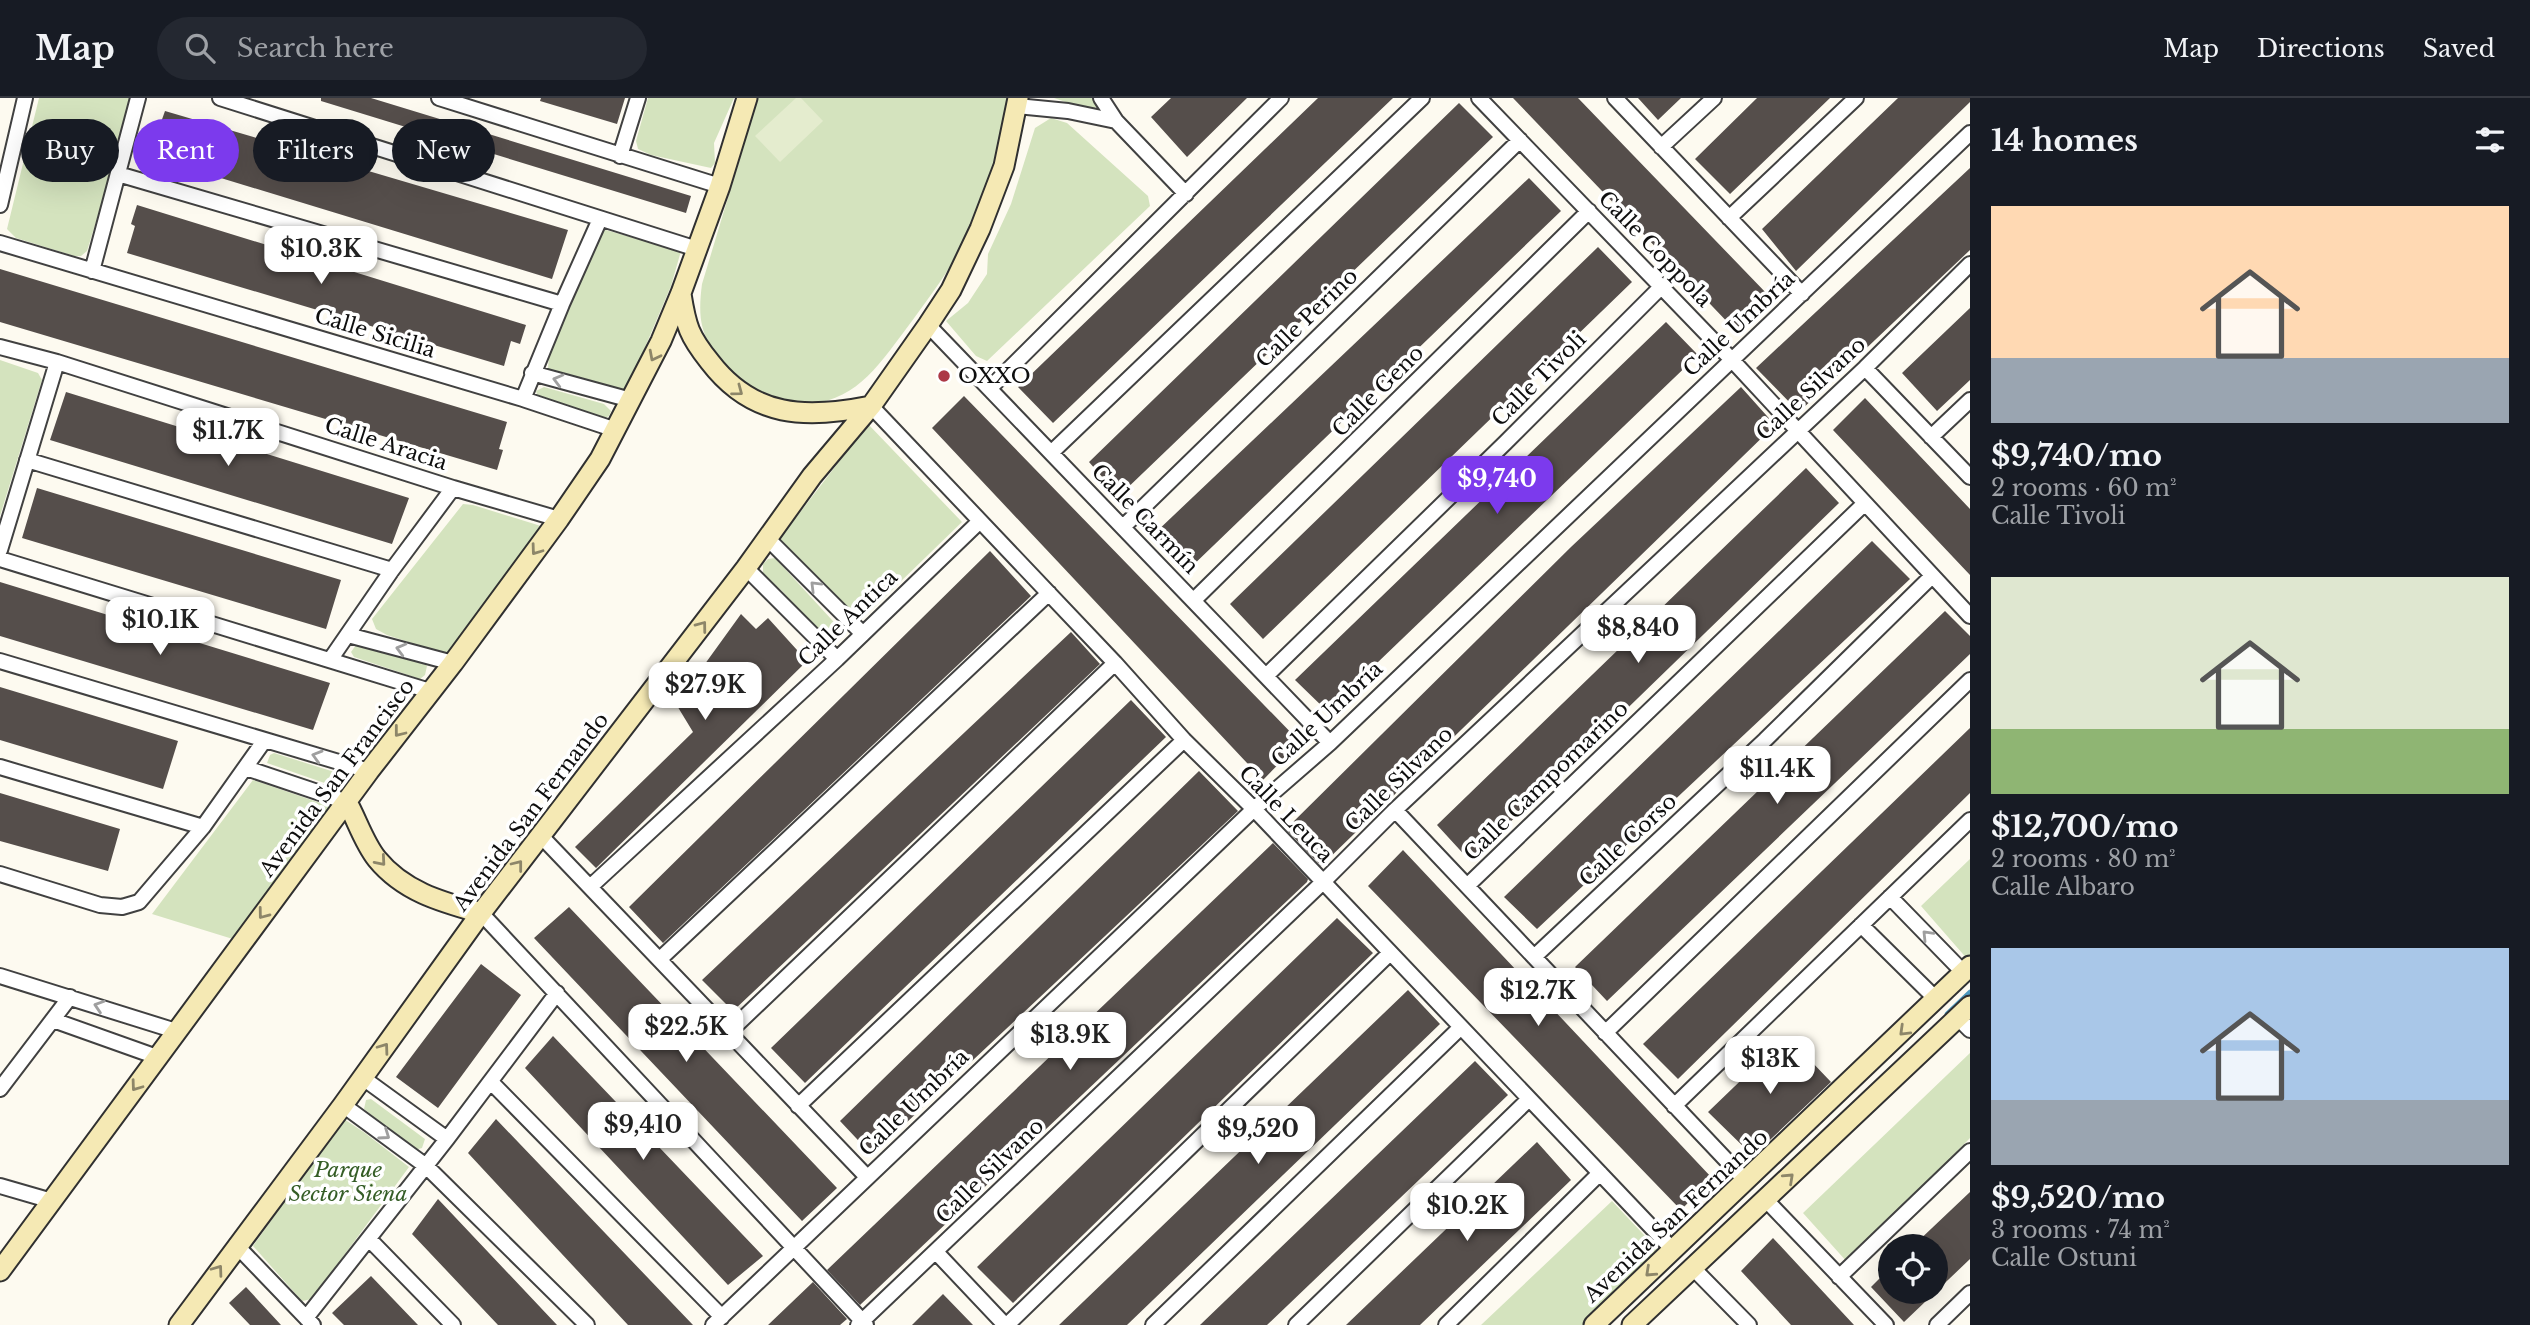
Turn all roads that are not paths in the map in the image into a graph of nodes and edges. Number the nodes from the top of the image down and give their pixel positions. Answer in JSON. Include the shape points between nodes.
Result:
{"nodes":[{"id":1,"x":24,"y":98,"type":"edge"},
{"id":2,"x":138,"y":98,"type":"edge"},
{"id":3,"x":220,"y":98,"type":"edge"},
{"id":4,"x":439,"y":98,"type":"edge"},
{"id":5,"x":638,"y":98,"type":"edge"},
{"id":6,"x":747,"y":98,"type":"edge"},
{"id":7,"x":1281,"y":98,"type":"edge"},
{"id":8,"x":1422,"y":98,"type":"edge"},
{"id":9,"x":1479,"y":98,"type":"edge"},
{"id":10,"x":1615,"y":98,"type":"edge"},
{"id":11,"x":1714,"y":98,"type":"edge"},
{"id":12,"x":1856,"y":98,"type":"edge"},
{"id":13,"x":1018,"y":102,"type":"edge"},
{"id":14,"x":1105,"y":105,"type":"edge"},
{"id":15,"x":1970,"y":133,"type":"edge"},
{"id":16,"x":1520,"y":139,"type":"junction"},
{"id":17,"x":1661,"y":147,"type":"junction"},
{"id":18,"x":620,"y":156,"type":"junction"},
{"id":19,"x":119,"y":170,"type":"edge"},
{"id":20,"x":119,"y":174,"type":"edge"},
{"id":21,"x":116,"y":182,"type":"edge"},
{"id":22,"x":720,"y":186,"type":"junction"},
{"id":23,"x":1186,"y":194,"type":"junction"},
{"id":24,"x":0,"y":205,"type":"edge"},
{"id":25,"x":1590,"y":211,"type":"junction"},
{"id":26,"x":1730,"y":218,"type":"junction"},
{"id":27,"x":600,"y":219,"type":"junction"},
{"id":28,"x":0,"y":243,"type":"edge"},
{"id":29,"x":697,"y":249,"type":"junction"},
{"id":30,"x":1970,"y":264,"type":"edge"},
{"id":31,"x":92,"y":271,"type":"junction"},
{"id":32,"x":1661,"y":287,"type":"junction"},
{"id":33,"x":681,"y":293,"type":"junction"},
{"id":34,"x":1802,"y":294,"type":"junction"},
{"id":35,"x":562,"y":304,"type":"junction"},
{"id":36,"x":928,"y":325,"type":"junction"},
{"id":37,"x":0,"y":347,"type":"edge"},
{"id":38,"x":1731,"y":360,"type":"junction"},
{"id":39,"x":57,"y":362,"type":"junction"},
{"id":40,"x":1865,"y":368,"type":"junction"},
{"id":41,"x":532,"y":373,"type":"junction"},
{"id":42,"x":990,"y":388,"type":"junction"},
{"id":43,"x":523,"y":399,"type":"junction"},
{"id":44,"x":631,"y":400,"type":"junction"},
{"id":45,"x":1970,"y":400,"type":"edge"},
{"id":46,"x":871,"y":406,"type":"junction"},
{"id":47,"x":616,"y":430,"type":"junction"},
{"id":48,"x":1796,"y":430,"type":"junction"},
{"id":49,"x":1931,"y":437,"type":"junction"},
{"id":50,"x":1052,"y":452,"type":"junction"},
{"id":51,"x":27,"y":460,"type":"junction"},
{"id":52,"x":1970,"y":477,"type":"edge"},
{"id":53,"x":453,"y":488,"type":"junction"},
{"id":54,"x":1864,"y":504,"type":"junction"},
{"id":55,"x":559,"y":519,"type":"junction"},
{"id":56,"x":980,"y":521,"type":"junction"},
{"id":57,"x":1123,"y":527,"type":"junction"},
{"id":58,"x":767,"y":538,"type":"junction"},
{"id":59,"x":0,"y":550,"type":"edge"},
{"id":60,"x":0,"y":559,"type":"edge"},
{"id":61,"x":746,"y":568,"type":"junction"},
{"id":62,"x":392,"y":570,"type":"junction"},
{"id":63,"x":1932,"y":576,"type":"junction"},
{"id":64,"x":1049,"y":593,"type":"junction"},
{"id":65,"x":1194,"y":600,"type":"junction"},
{"id":66,"x":1970,"y":616,"type":"edge"},
{"id":67,"x":863,"y":634,"type":"junction"},
{"id":68,"x":348,"y":635,"type":"junction"},
{"id":69,"x":836,"y":659,"type":"junction"},
{"id":70,"x":330,"y":660,"type":"junction"},
{"id":71,"x":0,"y":661,"type":"edge"},
{"id":72,"x":453,"y":663,"type":"junction"},
{"id":73,"x":1115,"y":663,"type":"junction"},
{"id":74,"x":1266,"y":676,"type":"junction"},
{"id":75,"x":1970,"y":680,"type":"edge"},
{"id":76,"x":430,"y":691,"type":"junction"},
{"id":77,"x":1184,"y":740,"type":"junction"},
{"id":78,"x":264,"y":741,"type":"junction"},
{"id":79,"x":1330,"y":743,"type":"junction"},
{"id":80,"x":0,"y":767,"type":"edge"},
{"id":81,"x":246,"y":768,"type":"junction"},
{"id":82,"x":369,"y":771,"type":"junction"},
{"id":83,"x":347,"y":802,"type":"junction"},
{"id":84,"x":1254,"y":809,"type":"junction"},
{"id":85,"x":1395,"y":810,"type":"junction"},
{"id":86,"x":1970,"y":820,"type":"edge"},
{"id":87,"x":203,"y":827,"type":"junction"},
{"id":88,"x":541,"y":836,"type":"junction"},
{"id":89,"x":0,"y":874,"type":"edge"},
{"id":90,"x":1323,"y":882,"type":"junction"},
{"id":91,"x":1468,"y":885,"type":"junction"},
{"id":92,"x":590,"y":887,"type":"junction"},
{"id":93,"x":1890,"y":897,"type":"junction"},
{"id":94,"x":481,"y":913,"type":"junction"},
{"id":95,"x":1861,"y":925,"type":"junction"},
{"id":96,"x":1390,"y":953,"type":"junction"},
{"id":97,"x":1534,"y":957,"type":"junction"},
{"id":98,"x":660,"y":959,"type":"junction"},
{"id":99,"x":1967,"y":969,"type":"edge"},
{"id":100,"x":0,"y":976,"type":"edge"},
{"id":101,"x":558,"y":993,"type":"junction"},
{"id":102,"x":70,"y":997,"type":"junction"},
{"id":103,"x":1936,"y":999,"type":"junction"},
{"id":104,"x":1966,"y":1018,"type":"edge"},
{"id":105,"x":53,"y":1020,"type":"junction"},
{"id":106,"x":1460,"y":1028,"type":"junction"},
{"id":107,"x":176,"y":1031,"type":"junction"},
{"id":108,"x":729,"y":1032,"type":"junction"},
{"id":109,"x":1605,"y":1033,"type":"junction"},
{"id":110,"x":157,"y":1057,"type":"junction"},
{"id":111,"x":363,"y":1077,"type":"junction"},
{"id":112,"x":491,"y":1082,"type":"junction"},
{"id":113,"x":2,"y":1083,"type":"edge"},
{"id":114,"x":1529,"y":1100,"type":"junction"},
{"id":115,"x":343,"y":1105,"type":"junction"},
{"id":116,"x":798,"y":1106,"type":"junction"},
{"id":117,"x":1674,"y":1106,"type":"junction"},
{"id":118,"x":447,"y":1139,"type":"junction"},
{"id":119,"x":1970,"y":1151,"type":"edge"},
{"id":120,"x":426,"y":1166,"type":"junction"},
{"id":121,"x":1600,"y":1173,"type":"junction"},
{"id":122,"x":867,"y":1177,"type":"junction"},
{"id":123,"x":1746,"y":1181,"type":"junction"},
{"id":124,"x":0,"y":1185,"type":"edge"},
{"id":125,"x":1766,"y":1200,"type":"junction"},
{"id":126,"x":52,"y":1201,"type":"junction"},
{"id":127,"x":1711,"y":1214,"type":"junction"},
{"id":128,"x":1730,"y":1233,"type":"junction"},
{"id":129,"x":369,"y":1239,"type":"junction"},
{"id":130,"x":236,"y":1245,"type":"junction"},
{"id":131,"x":796,"y":1248,"type":"junction"},
{"id":132,"x":1674,"y":1250,"type":"junction"},
{"id":133,"x":936,"y":1252,"type":"junction"},
{"id":134,"x":1692,"y":1267,"type":"junction"},
{"id":135,"x":0,"y":1271,"type":"edge"},
{"id":136,"x":1839,"y":1277,"type":"junction"},
{"id":137,"x":1970,"y":1293,"type":"edge"},
{"id":138,"x":309,"y":1321,"type":"edge"},
{"id":139,"x":717,"y":1321,"type":"edge"},
{"id":140,"x":862,"y":1324,"type":"edge"},
{"id":141,"x":178,"y":1325,"type":"edge"},
{"id":142,"x":453,"y":1325,"type":"edge"},
{"id":143,"x":587,"y":1325,"type":"edge"},
{"id":144,"x":1006,"y":1325,"type":"edge"},
{"id":145,"x":1153,"y":1325,"type":"edge"},
{"id":146,"x":1296,"y":1325,"type":"edge"},
{"id":147,"x":1446,"y":1325,"type":"edge"},
{"id":148,"x":1594,"y":1325,"type":"edge"},
{"id":149,"x":1632,"y":1325,"type":"edge"},
{"id":150,"x":1749,"y":1325,"type":"edge"},
{"id":151,"x":1886,"y":1325,"type":"edge"},
{"id":152,"x":1937,"y":1325,"type":"edge"}],
"edges":[{"from":1,"to":24,"type":"street"},
{"from":2,"to":19,"type":"street"},
{"from":3,"to":27,"type":"street"},
{"from":4,"to":18,"type":"street"},
{"from":5,"to":18,"type":"street"},
{"from":6,"to":22,"type":"street"},
{"from":7,"to":23,"type":"street"},
{"from":8,"to":50,"type":"street"},
{"from":9,"to":16,"type":"street","name":"Calle Coppola"},
{"from":10,"to":17,"type":"street"},
{"from":11,"to":17,"type":"street"},
{"from":12,"to":26,"type":"street"},
{"from":13,"to":14,"type":"street"},
{"from":13,"to":36,"type":"street","name":"Avenida San Fernando","via":[[1004,166],[980,229],[951,290]]},
{"from":14,"to":23,"type":"street"},
{"from":15,"to":34,"type":"street","name":"Calle Umbría"},
{"from":16,"to":25,"type":"street","name":"Calle Coppola"},
{"from":16,"to":57,"type":"street","name":"Calle Perino"},
{"from":17,"to":26,"type":"street"},
{"from":18,"to":22,"type":"street"},
{"from":20,"to":35,"type":"street"},
{"from":21,"to":31,"type":"street"},
{"from":22,"to":29,"type":"street"},
{"from":23,"to":42,"type":"street"},
{"from":25,"to":32,"type":"street","name":"Calle Coppola"},
{"from":25,"to":65,"type":"street","name":"Calle Geno"},
{"from":26,"to":34,"type":"street"},
{"from":27,"to":29,"type":"street"},
{"from":27,"to":35,"type":"street"},
{"from":28,"to":31,"type":"street","name":"Calle Sicilia"},
{"from":29,"to":33,"type":"street"},
{"from":30,"to":40,"type":"street","name":"Calle Silvano"},
{"from":31,"to":43,"type":"street","name":"Calle Sicilia"},
{"from":32,"to":38,"type":"street","name":"Calle Coppola"},
{"from":32,"to":74,"type":"street","name":"Calle Tivoli"},
{"from":33,"to":44,"type":"street","name":"Avenida San Francisco","one_way":true},
{"from":33,"to":46,"type":"street","one_way":true,"via":[[685,325],[695,344],[738,393],[765,407],[808,413]]},
{"from":34,"to":38,"type":"street","name":"Calle Umbría"},
{"from":35,"to":41,"type":"street"},
{"from":36,"to":42,"type":"street","name":"Calle Carmín"},
{"from":36,"to":46,"type":"street","name":"Avenida San Fernando"},
{"from":37,"to":39,"type":"street","name":"Calle Aracia"},
{"from":38,"to":48,"type":"street","name":"Calle Coppola"},
{"from":38,"to":79,"type":"street","name":"Calle Umbría"},
{"from":39,"to":51,"type":"street"},
{"from":39,"to":53,"type":"street","name":"Calle Aracia"},
{"from":40,"to":48,"type":"street","name":"Calle Silvano"},
{"from":40,"to":49,"type":"street"},
{"from":41,"to":43,"type":"street"},
{"from":44,"to":41,"type":"street","one_way":true},
{"from":42,"to":50,"type":"street","name":"Calle Carmín"},
{"from":43,"to":47,"type":"street","name":"Calle Sicilia"},
{"from":44,"to":47,"type":"street","name":"Avenida San Francisco"},
{"from":45,"to":49,"type":"street"},
{"from":46,"to":56,"type":"street","name":"Calle Leuca"},
{"from":46,"to":58,"type":"street","name":"Avenida San Fernando"},
{"from":47,"to":55,"type":"street","name":"Avenida San Francisco"},
{"from":48,"to":54,"type":"street","name":"Calle Coppola"},
{"from":48,"to":85,"type":"street","name":"Calle Silvano"},
{"from":49,"to":52,"type":"street"},
{"from":50,"to":57,"type":"street","name":"Calle Carmín"},
{"from":51,"to":59,"type":"street"},
{"from":51,"to":62,"type":"street"},
{"from":53,"to":55,"type":"street","name":"Calle Aracia"},
{"from":53,"to":62,"type":"street"},
{"from":54,"to":63,"type":"street","name":"Calle Coppola"},
{"from":54,"to":91,"type":"street","name":"Calle Campomarino"},
{"from":55,"to":72,"type":"street","name":"Avenida San Francisco","one_way":true},
{"from":56,"to":64,"type":"street","name":"Calle Leuca"},
{"from":56,"to":67,"type":"street","name":"Calle Antica"},
{"from":57,"to":65,"type":"street","name":"Calle Carmín"},
{"from":58,"to":61,"type":"street","name":"Avenida San Fernando"},
{"from":67,"to":58,"type":"street","one_way":true},
{"from":60,"to":70,"type":"street"},
{"from":61,"to":69,"type":"street"},
{"from":88,"to":61,"type":"street","name":"Avenida San Fernando","one_way":true},
{"from":62,"to":68,"type":"street"},
{"from":63,"to":66,"type":"street","name":"Calle Coppola"},
{"from":63,"to":97,"type":"street","name":"Calle Corso"},
{"from":64,"to":73,"type":"street","name":"Calle Leuca"},
{"from":64,"to":98,"type":"street"},
{"from":65,"to":74,"type":"street","name":"Calle Carmín"},
{"from":67,"to":69,"type":"street","name":"Calle Antica"},
{"from":68,"to":70,"type":"street"},
{"from":72,"to":68,"type":"street","one_way":true},
{"from":69,"to":92,"type":"street","name":"Calle Antica"},
{"from":70,"to":76,"type":"street"},
{"from":71,"to":78,"type":"street"},
{"from":72,"to":76,"type":"street","name":"Avenida San Francisco"},
{"from":73,"to":77,"type":"street","name":"Calle Leuca"},
{"from":73,"to":108,"type":"street"},
{"from":74,"to":79,"type":"street","name":"Calle Carmín"},
{"from":75,"to":109,"type":"street"},
{"from":76,"to":82,"type":"street","name":"Avenida San Francisco","one_way":true},
{"from":77,"to":84,"type":"street","name":"Calle Leuca"},
{"from":77,"to":116,"type":"street"},
{"from":78,"to":81,"type":"street"},
{"from":82,"to":78,"type":"street","one_way":true},
{"from":79,"to":84,"type":"street","name":"Calle Umbría"},
{"from":80,"to":87,"type":"street"},
{"from":81,"to":83,"type":"street"},
{"from":81,"to":87,"type":"street"},
{"from":82,"to":83,"type":"street","name":"Avenida San Francisco"},
{"from":83,"to":94,"type":"street","one_way":true,"via":[[377,859],[392,873],[433,900]]},
{"from":83,"to":107,"type":"street","name":"Avenida San Francisco","one_way":true},
{"from":84,"to":90,"type":"street","name":"Calle Leuca"},
{"from":84,"to":122,"type":"street","name":"Calle Umbría"},
{"from":85,"to":90,"type":"street","name":"Calle Silvano"},
{"from":85,"to":91,"type":"street"},
{"from":86,"to":93,"type":"street"},
{"from":87,"to":89,"type":"street","via":[[148,894],[131,905],[100,905]]},
{"from":88,"to":92,"type":"street"},
{"from":94,"to":88,"type":"street","name":"Avenida San Fernando","one_way":true},
{"from":90,"to":96,"type":"street","name":"Calle Leuca"},
{"from":90,"to":133,"type":"street","name":"Calle Silvano"},
{"from":91,"to":97,"type":"street"},
{"from":92,"to":98,"type":"street"},
{"from":93,"to":95,"type":"street"},
{"from":99,"to":93,"type":"street","one_way":true},
{"from":94,"to":101,"type":"street"},
{"from":111,"to":94,"type":"street","name":"Avenida San Fernando","one_way":true},
{"from":95,"to":103,"type":"street"},
{"from":95,"to":117,"type":"street"},
{"from":96,"to":106,"type":"street","name":"Calle Leuca"},
{"from":96,"to":144,"type":"street"},
{"from":97,"to":109,"type":"street"},
{"from":98,"to":108,"type":"street"},
{"from":99,"to":103,"type":"street","name":"Avenida San Fernando"},
{"from":100,"to":102,"type":"street"},
{"from":101,"to":112,"type":"street"},
{"from":101,"to":131,"type":"street"},
{"from":102,"to":105,"type":"street"},
{"from":107,"to":102,"type":"street","one_way":true},
{"from":103,"to":123,"type":"street","name":"Avenida San Fernando","one_way":true},
{"from":125,"to":104,"type":"street","one_way":true},
{"from":105,"to":110,"type":"street"},
{"from":105,"to":113,"type":"street"},
{"from":106,"to":114,"type":"street","name":"Calle Leuca"},
{"from":106,"to":145,"type":"street"},
{"from":107,"to":110,"type":"street","name":"Avenida San Francisco"},
{"from":108,"to":116,"type":"street"},
{"from":109,"to":117,"type":"street"},
{"from":110,"to":126,"type":"street","name":"Avenida San Francisco","one_way":true},
{"from":111,"to":115,"type":"street","name":"Avenida San Fernando"},
{"from":111,"to":118,"type":"street"},
{"from":112,"to":118,"type":"street"},
{"from":112,"to":139,"type":"street"},
{"from":114,"to":121,"type":"street","name":"Calle Leuca"},
{"from":114,"to":146,"type":"street"},
{"from":115,"to":120,"type":"street","one_way":true},
{"from":115,"to":130,"type":"street","name":"Avenida San Fernando"},
{"from":116,"to":122,"type":"street"},
{"from":117,"to":123,"type":"street"},
{"from":118,"to":120,"type":"street"},
{"from":119,"to":136,"type":"street"},
{"from":120,"to":129,"type":"street"},
{"from":120,"to":143,"type":"street"},
{"from":121,"to":132,"type":"street","name":"Calle Leuca"},
{"from":121,"to":147,"type":"street"},
{"from":122,"to":131,"type":"street","name":"Calle Umbría"},
{"from":123,"to":127,"type":"street","name":"Avenida San Fernando"},
{"from":124,"to":126,"type":"street"},
{"from":125,"to":128,"type":"street"},
{"from":125,"to":136,"type":"street"},
{"from":126,"to":135,"type":"street","name":"Avenida San Francisco"},
{"from":127,"to":128,"type":"street"},
{"from":127,"to":132,"type":"street","name":"Avenida San Fernando"},
{"from":128,"to":134,"type":"street"},
{"from":129,"to":138,"type":"street"},
{"from":129,"to":142,"type":"street"},
{"from":130,"to":138,"type":"street"},
{"from":141,"to":130,"type":"street","name":"Avenida San Fernando","one_way":true},
{"from":131,"to":139,"type":"street","name":"Calle Umbría"},
{"from":131,"to":140,"type":"street"},
{"from":132,"to":148,"type":"street","name":"Avenida San Fernando","one_way":true},
{"from":133,"to":140,"type":"street","name":"Calle Silvano"},
{"from":133,"to":144,"type":"street"},
{"from":134,"to":149,"type":"street"},
{"from":134,"to":150,"type":"street"},
{"from":136,"to":151,"type":"street"},
{"from":137,"to":152,"type":"street"}]}
